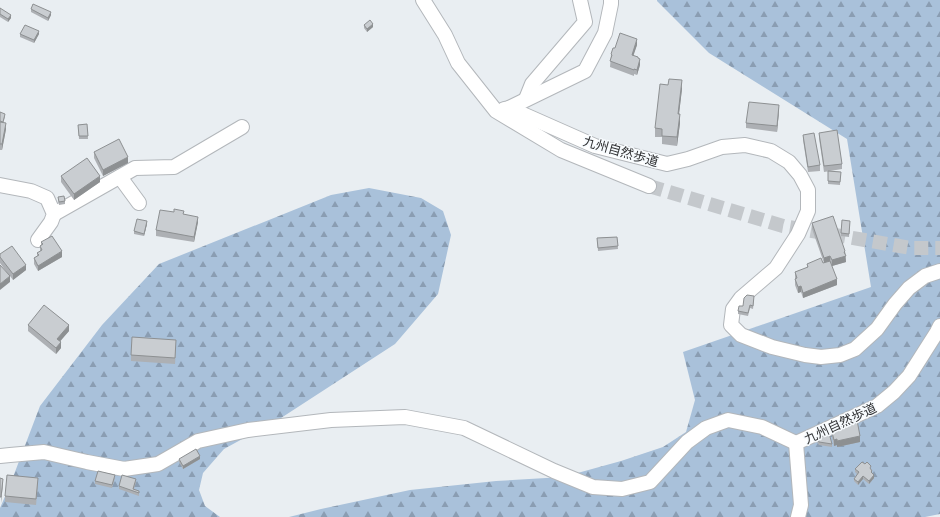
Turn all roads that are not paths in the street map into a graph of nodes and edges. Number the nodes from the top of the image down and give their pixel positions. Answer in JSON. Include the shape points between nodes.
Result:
{"nodes":[{"id":1,"x":423,"y":0,"type":"edge"},
{"id":2,"x":580,"y":0,"type":"edge"},
{"id":3,"x":611,"y":0,"type":"edge"},
{"id":4,"x":526,"y":100,"type":"junction"},
{"id":5,"x":503,"y":109,"type":"junction"},
{"id":6,"x":242,"y":127,"type":"dead end"},
{"id":7,"x":120,"y":176,"type":"junction"},
{"id":8,"x":0,"y":185,"type":"edge"},
{"id":9,"x":649,"y":186,"type":"tunnel mouth"},
{"id":10,"x":140,"y":203,"type":"dead end"},
{"id":11,"x":54,"y":214,"type":"junction"},
{"id":12,"x":38,"y":240,"type":"dead end"},
{"id":13,"x":940,"y":271,"type":"edge"},
{"id":14,"x":940,"y":326,"type":"edge"},
{"id":15,"x":796,"y":443,"type":"junction"},
{"id":16,"x":0,"y":456,"type":"edge"},
{"id":17,"x":798,"y":517,"type":"edge"}],
"edges":[{"from":1,"to":5,"type":"street","via":[[445,35],[458,63]]},
{"from":2,"to":4,"type":"street","via":[[585,22],[532,84]]},
{"from":3,"to":4,"type":"street","via":[[605,33],[585,71]]},
{"from":4,"to":5,"type":"street"},
{"from":5,"to":9,"type":"street","via":[[561,150]]},
{"from":5,"to":13,"type":"street","name":"九州自然歩道","via":[[595,146],[668,164],[722,147],[746,145],[771,151],[789,162],[808,190],[808,211],[798,234],[776,268],[741,298],[733,309],[731,324],[741,335],[772,347],[821,357],[840,355],[855,349],[877,329],[910,288],[925,276]]},
{"from":6,"to":7,"type":"street","via":[[174,167],[135,168]]},
{"from":7,"to":10,"type":"street"},
{"from":7,"to":11,"type":"street"},
{"from":8,"to":11,"type":"street","via":[[31,191],[47,198]]},
{"from":11,"to":12,"type":"street"},
{"from":14,"to":15,"type":"street","name":"九州自然歩道","via":[[909,376],[877,406]]},
{"from":15,"to":16,"type":"street","via":[[762,427],[728,420],[706,428],[687,442],[650,482],[622,489],[593,487],[464,428],[405,417],[331,420],[248,430],[198,441],[158,464],[124,469],[44,452]]},
{"from":15,"to":17,"type":"street","via":[[801,505]]}]}
